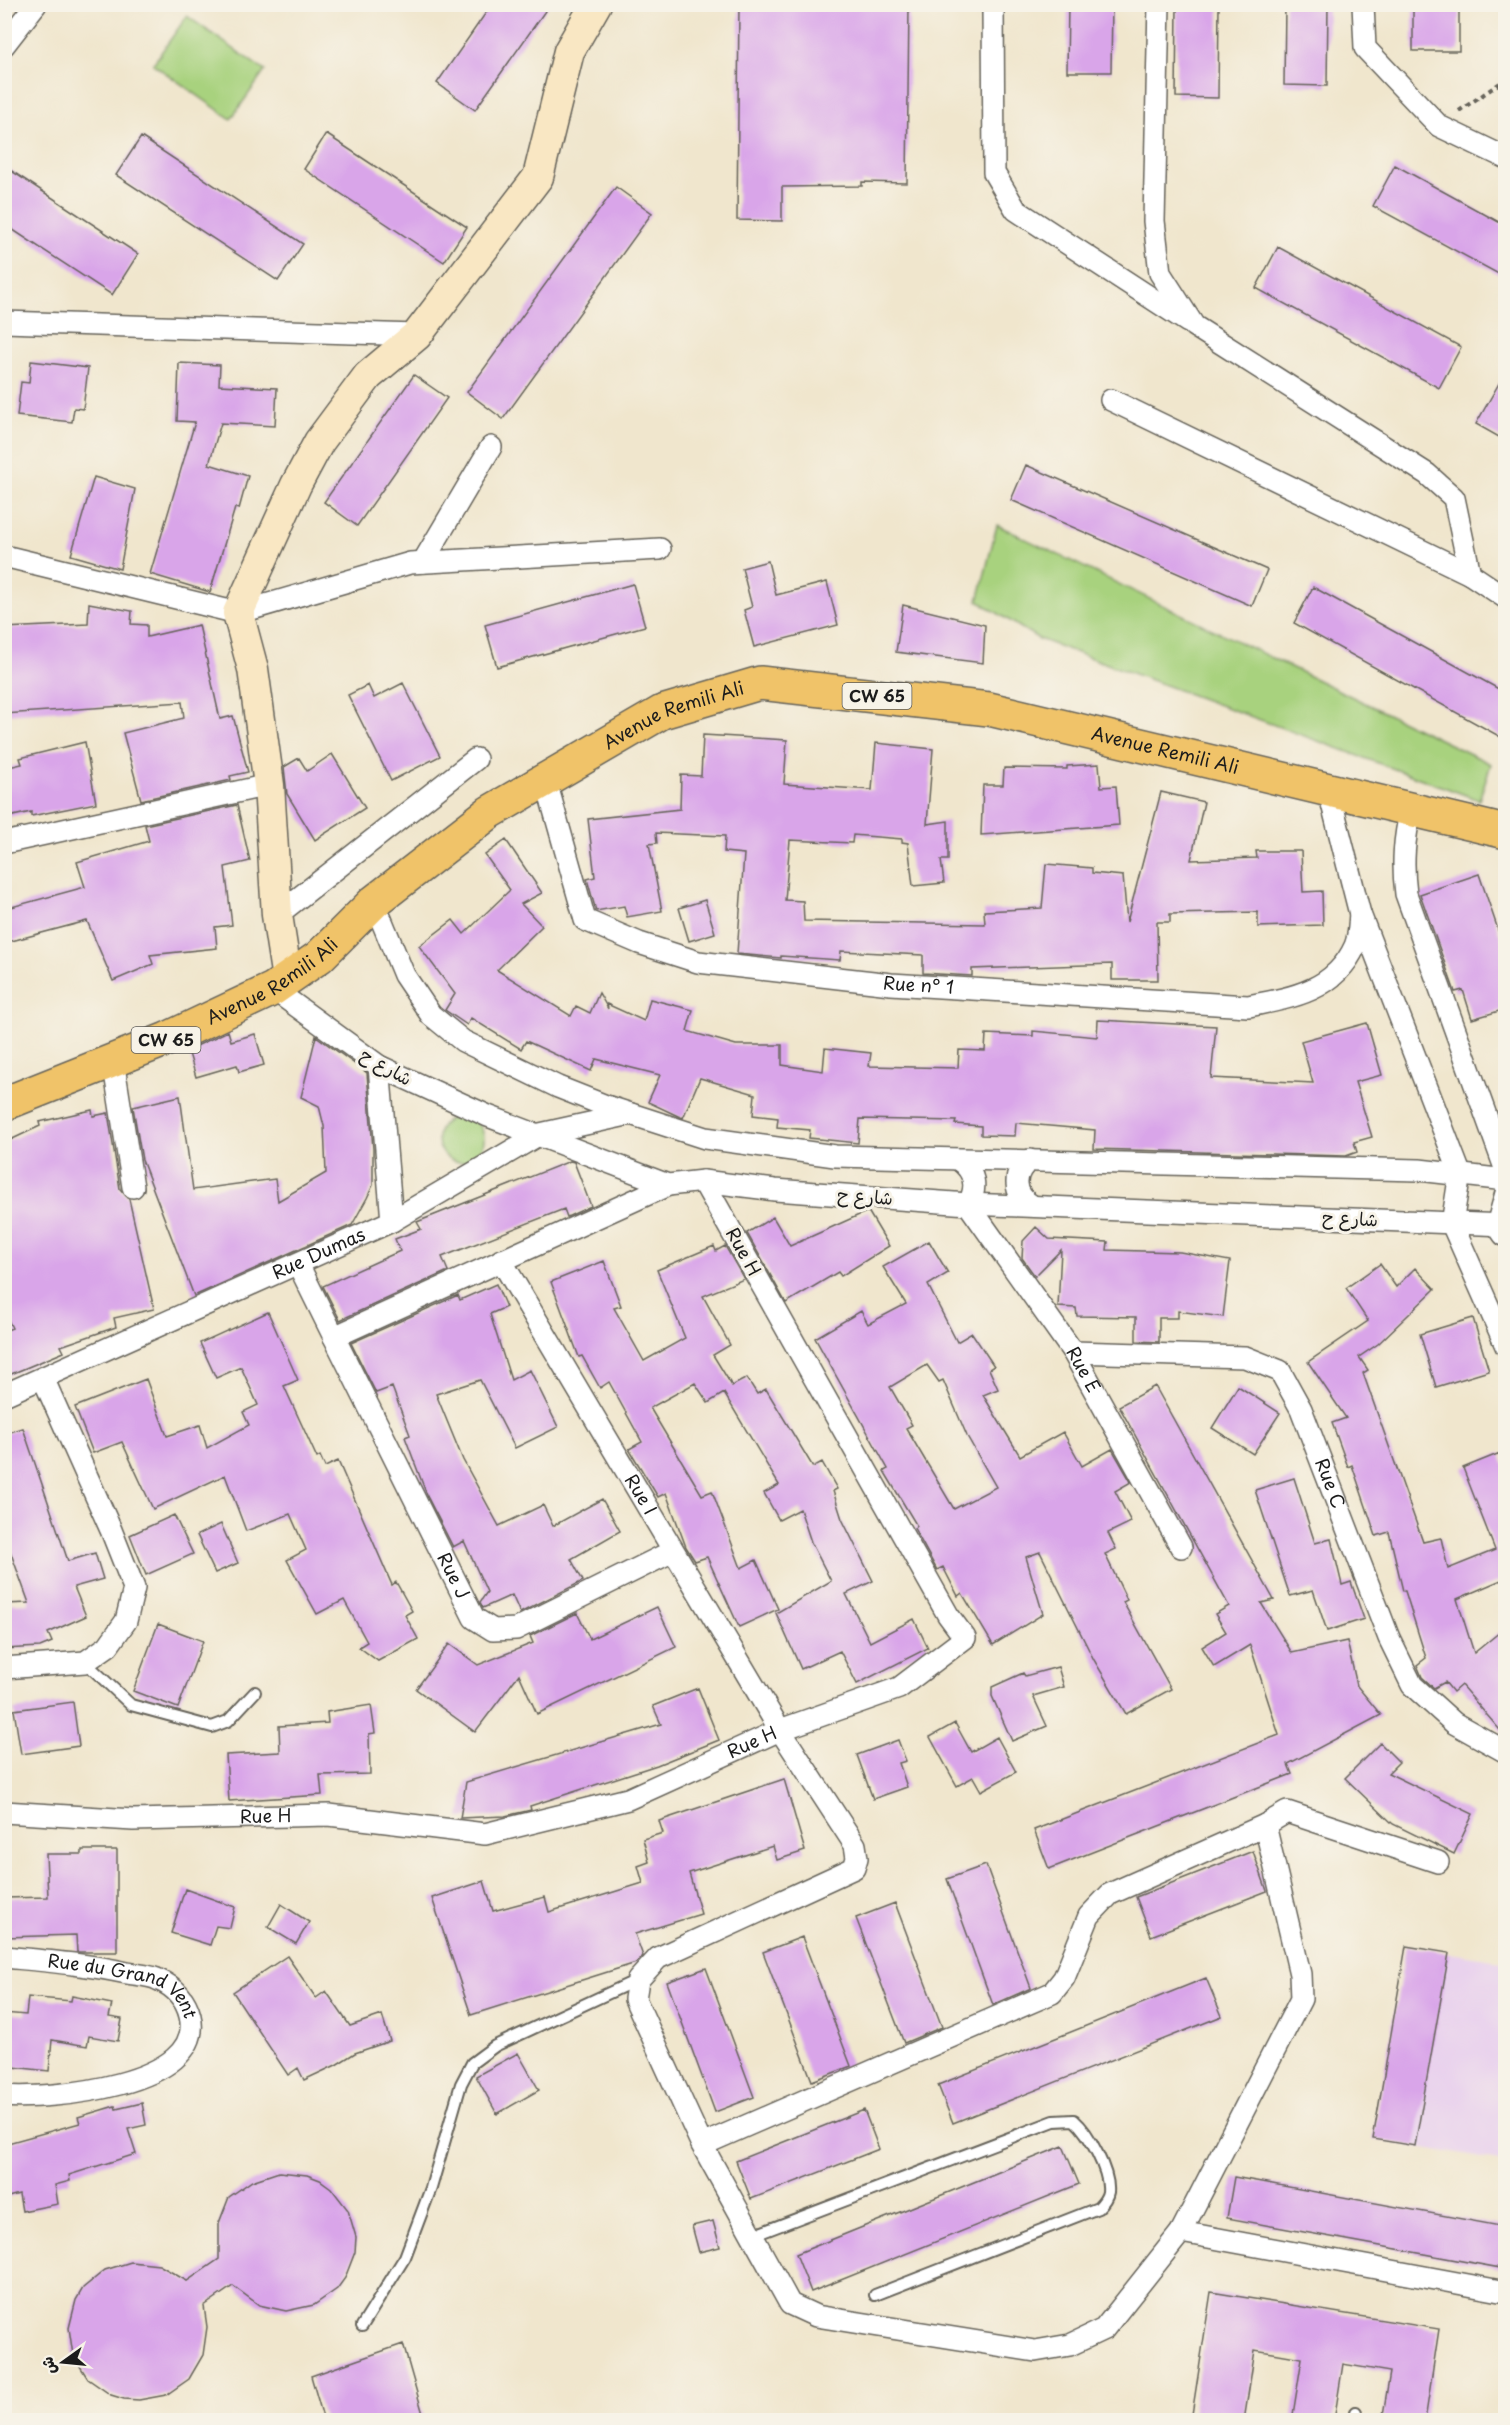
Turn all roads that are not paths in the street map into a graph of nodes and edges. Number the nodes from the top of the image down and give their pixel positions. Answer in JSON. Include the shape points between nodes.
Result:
{"nodes":[{"id":1,"x":36,"y":4,"type":"edge"},
{"id":2,"x":596,"y":4,"type":"edge"},
{"id":3,"x":993,"y":4,"type":"edge"},
{"id":4,"x":1159,"y":4,"type":"edge"},
{"id":5,"x":1363,"y":4,"type":"edge"},
{"id":6,"x":4,"y":45,"type":"edge"},
{"id":7,"x":1506,"y":158,"type":"edge"},
{"id":8,"x":4,"y":322,"type":"edge"},
{"id":9,"x":1194,"y":326,"type":"junction"},
{"id":10,"x":417,"y":335,"type":"junction"},
{"id":11,"x":1111,"y":400,"type":"dead end"},
{"id":12,"x":491,"y":447,"type":"dead end"},
{"id":13,"x":660,"y":549,"type":"dead end"},
{"id":14,"x":4,"y":556,"type":"edge"},
{"id":15,"x":423,"y":562,"type":"junction"},
{"id":16,"x":1470,"y":574,"type":"junction"},
{"id":17,"x":1506,"y":598,"type":"edge"},
{"id":18,"x":238,"y":613,"type":"junction"},
{"id":19,"x":476,"y":759,"type":"dead end"},
{"id":20,"x":545,"y":778,"type":"junction"},
{"id":21,"x":269,"y":785,"type":"junction"},
{"id":22,"x":1328,"y":788,"type":"junction"},
{"id":23,"x":1411,"y":809,"type":"junction"},
{"id":24,"x":1506,"y":832,"type":"edge"},
{"id":25,"x":4,"y":843,"type":"edge"},
{"id":26,"x":374,"y":902,"type":"junction"},
{"id":27,"x":1360,"y":914,"type":"junction"},
{"id":28,"x":277,"y":915,"type":"junction"},
{"id":29,"x":280,"y":984,"type":"junction"},
{"id":30,"x":113,"y":1060,"type":"junction"},
{"id":31,"x":379,"y":1066,"type":"junction"},
{"id":32,"x":4,"y":1104,"type":"edge"},
{"id":33,"x":631,"y":1114,"type":"junction"},
{"id":34,"x":540,"y":1134,"type":"junction"},
{"id":35,"x":959,"y":1160,"type":"junction"},
{"id":36,"x":1030,"y":1160,"type":"junction"},
{"id":37,"x":1506,"y":1171,"type":"edge"},
{"id":38,"x":1460,"y":1173,"type":"junction"},
{"id":39,"x":1506,"y":1180,"type":"edge"},
{"id":40,"x":703,"y":1181,"type":"junction"},
{"id":41,"x":668,"y":1185,"type":"junction"},
{"id":42,"x":133,"y":1186,"type":"dead end"},
{"id":43,"x":1506,"y":1193,"type":"edge"},
{"id":44,"x":968,"y":1204,"type":"junction"},
{"id":45,"x":1032,"y":1205,"type":"junction"},
{"id":46,"x":392,"y":1221,"type":"junction"},
{"id":47,"x":1452,"y":1224,"type":"junction"},
{"id":48,"x":1503,"y":1229,"type":"edge"},
{"id":49,"x":501,"y":1260,"type":"junction"},
{"id":50,"x":298,"y":1264,"type":"junction"},
{"id":51,"x":334,"y":1337,"type":"junction"},
{"id":52,"x":1506,"y":1346,"type":"edge"},
{"id":53,"x":1073,"y":1352,"type":"junction"},
{"id":54,"x":43,"y":1378,"type":"junction"},
{"id":55,"x":4,"y":1395,"type":"edge"},
{"id":56,"x":1181,"y":1547,"type":"dead end"},
{"id":57,"x":673,"y":1551,"type":"junction"},
{"id":58,"x":85,"y":1662,"type":"junction"},
{"id":59,"x":4,"y":1668,"type":"edge"},
{"id":60,"x":255,"y":1692,"type":"dead end"},
{"id":61,"x":780,"y":1730,"type":"junction"},
{"id":62,"x":1506,"y":1752,"type":"edge"},
{"id":63,"x":4,"y":1812,"type":"edge"},
{"id":64,"x":1265,"y":1826,"type":"junction"},
{"id":65,"x":1438,"y":1862,"type":"dead end"},
{"id":66,"x":4,"y":1957,"type":"edge"},
{"id":67,"x":638,"y":1980,"type":"junction"},
{"id":68,"x":4,"y":2096,"type":"edge"},
{"id":69,"x":702,"y":2145,"type":"junction"},
{"id":70,"x":1181,"y":2232,"type":"junction"},
{"id":71,"x":752,"y":2236,"type":"junction"},
{"id":72,"x":1506,"y":2292,"type":"edge"},
{"id":73,"x":875,"y":2295,"type":"dead end"},
{"id":74,"x":362,"y":2326,"type":"dead end"}],
"edges":[{"from":1,"to":6,"type":"street"},
{"from":2,"to":10,"type":"street","via":[[569,51],[538,177]]},
{"from":3,"to":9,"type":"street","via":[[994,172],[1016,210]]},
{"from":4,"to":9,"type":"street","via":[[1154,221],[1160,273]]},
{"from":5,"to":7,"type":"street","via":[[1365,48],[1439,126]]},
{"from":8,"to":10,"type":"street"},
{"from":9,"to":16,"type":"street","via":[[1427,474],[1454,498]]},
{"from":10,"to":18,"type":"street","via":[[368,376],[319,442]]},
{"from":11,"to":16,"type":"street"},
{"from":12,"to":15,"type":"street"},
{"from":13,"to":15,"type":"street"},
{"from":14,"to":18,"type":"street"},
{"from":15,"to":18,"type":"street"},
{"from":16,"to":17,"type":"street"},
{"from":18,"to":21,"type":"street","via":[[253,669]]},
{"from":19,"to":28,"type":"street"},
{"from":20,"to":22,"type":"main road","name":"Avenue Remili Ali","number":"CW 65","via":[[662,712],[760,684],[989,709]]},
{"from":20,"to":26,"type":"main road","name":"Avenue Remili Ali","number":"CW 65","via":[[490,812]]},
{"from":20,"to":27,"type":"street","name":"Rue n° 1","via":[[585,920],[698,962],[891,984],[1248,1006],[1298,997],[1322,986],[1340,969],[1356,945]]},
{"from":21,"to":25,"type":"street"},
{"from":21,"to":28,"type":"street"},
{"from":22,"to":23,"type":"main road","name":"Avenue Remili Ali","number":"CW 65"},
{"from":22,"to":27,"type":"street"},
{"from":23,"to":24,"type":"main road","name":"Avenue Remili Ali","number":"CW 65"},
{"from":23,"to":37,"type":"street","via":[[1403,840],[1406,894]]},
{"from":26,"to":29,"type":"main road","name":"Avenue Remili Ali","number":"CW 65","via":[[319,957]]},
{"from":26,"to":33,"type":"street","via":[[404,975],[431,1015],[463,1041],[558,1087]]},
{"from":27,"to":38,"type":"street"},
{"from":28,"to":29,"type":"street"},
{"from":29,"to":30,"type":"main road","name":"Avenue Remili Ali","number":"CW 65","via":[[167,1039]]},
{"from":29,"to":31,"type":"street","name":"شارع ح"},
{"from":30,"to":32,"type":"main road","name":"Avenue Remili Ali","number":"CW 65"},
{"from":30,"to":42,"type":"street"},
{"from":31,"to":34,"type":"street","name":"شارع ح","via":[[488,1116]]},
{"from":31,"to":46,"type":"street"},
{"from":33,"to":34,"type":"street","name":"Rue Dumas"},
{"from":33,"to":35,"type":"street","via":[[705,1138],[756,1146],[835,1156]]},
{"from":34,"to":41,"type":"street","name":"شارع ح"},
{"from":34,"to":46,"type":"street","name":"Rue Dumas"},
{"from":35,"to":36,"type":"street"},
{"from":35,"to":44,"type":"street","via":[[969,1170],[974,1184]]},
{"from":36,"to":38,"type":"street"},
{"from":36,"to":45,"type":"street","via":[[1018,1172],[1017,1187],[1024,1201]]},
{"from":38,"to":39,"type":"street"},
{"from":38,"to":47,"type":"street"},
{"from":40,"to":41,"type":"street","name":"شارع ح"},
{"from":40,"to":44,"type":"street","name":"شارع ح"},
{"from":40,"to":61,"type":"street","name":"Rue H","via":[[948,1616],[965,1638],[899,1688]]},
{"from":41,"to":49,"type":"street"},
{"from":43,"to":48,"type":"street"},
{"from":44,"to":45,"type":"street","name":"شارع ح"},
{"from":44,"to":53,"type":"street","name":"Rue E"},
{"from":45,"to":47,"type":"street","name":"شارع ح"},
{"from":46,"to":50,"type":"street","name":"Rue Dumas"},
{"from":47,"to":48,"type":"street","name":"شارع ح"},
{"from":47,"to":52,"type":"street"},
{"from":49,"to":51,"type":"street"},
{"from":49,"to":57,"type":"street","name":"Rue I"},
{"from":50,"to":51,"type":"street","name":"Rue J"},
{"from":50,"to":54,"type":"street","name":"Rue Dumas"},
{"from":51,"to":57,"type":"street","name":"Rue J","via":[[474,1618],[493,1630],[516,1629]]},
{"from":53,"to":56,"type":"street","name":"Rue E"},
{"from":53,"to":62,"type":"street","name":"Rue C","via":[[1245,1356],[1280,1371],[1301,1409],[1389,1638],[1412,1685],[1454,1724]]},
{"from":54,"to":55,"type":"street","name":"Rue Dumas"},
{"from":54,"to":58,"type":"street","via":[[134,1588],[126,1621],[108,1646]]},
{"from":57,"to":61,"type":"street","name":"Rue I"},
{"from":58,"to":59,"type":"street"},
{"from":58,"to":60,"type":"lane","via":[[131,1705],[212,1727],[228,1721]]},
{"from":61,"to":63,"type":"street","name":"Rue H","via":[[628,1799],[486,1833],[329,1815],[133,1820]]},
{"from":61,"to":67,"type":"street","name":"Rue I","via":[[855,1845],[854,1868],[658,1958]]},
{"from":64,"to":65,"type":"street","via":[[1287,1812]]},
{"from":64,"to":69,"type":"street","via":[[1110,1894],[1089,1917],[1064,1978],[1052,1993]]},
{"from":64,"to":70,"type":"street","via":[[1300,1974],[1301,2000]]},
{"from":66,"to":68,"type":"street","name":"Rue du Grand Vent","via":[[82,1963],[158,1979],[186,2001],[192,2026],[183,2050],[152,2074],[93,2091],[29,2098]]},
{"from":67,"to":69,"type":"street","via":[[635,1999]]},
{"from":67,"to":74,"type":"lane","via":[[495,2046],[472,2063],[460,2084],[431,2188],[405,2257]]},
{"from":69,"to":71,"type":"street"},
{"from":70,"to":71,"type":"street","via":[[1104,2329],[1070,2344],[1035,2351],[816,2316],[790,2304]]},
{"from":70,"to":72,"type":"street"},
{"from":71,"to":73,"type":"lane","via":[[1054,2121],[1074,2120],[1086,2131],[1108,2182],[1108,2195],[1098,2208]]}]}
